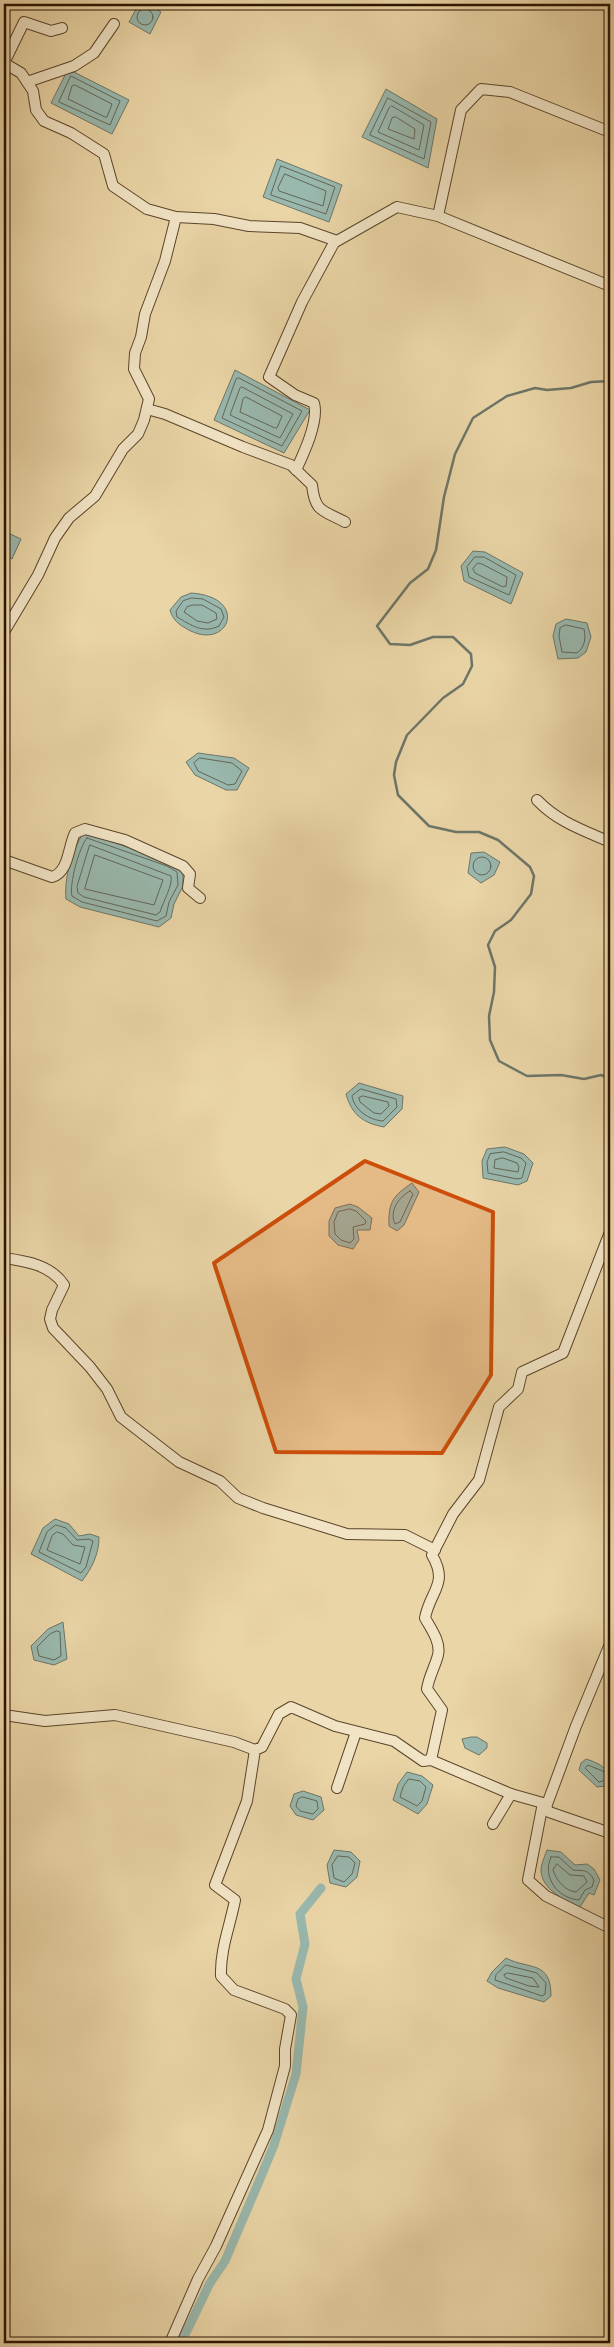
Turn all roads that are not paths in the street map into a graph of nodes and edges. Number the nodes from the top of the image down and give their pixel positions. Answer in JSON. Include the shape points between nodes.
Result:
{"nodes":[{"id":1,"x":114,"y":24,"type":"dead end"},
{"id":2,"x":62,"y":28,"type":"dead end"},
{"id":3,"x":4,"y":63,"type":"edge"},
{"id":4,"x":27,"y":82,"type":"junction"},
{"id":5,"x":610,"y":132,"type":"edge"},
{"id":6,"x":438,"y":216,"type":"junction"},
{"id":7,"x":176,"y":217,"type":"junction"},
{"id":8,"x":335,"y":240,"type":"junction"},
{"id":9,"x":610,"y":286,"type":"edge"},
{"id":10,"x":147,"y":409,"type":"junction"},
{"id":11,"x":296,"y":470,"type":"junction"},
{"id":12,"x":345,"y":522,"type":"dead end"},
{"id":13,"x":4,"y":632,"type":"edge"},
{"id":14,"x":537,"y":800,"type":"dead end"},
{"id":15,"x":610,"y":842,"type":"edge"},
{"id":16,"x":4,"y":860,"type":"edge"},
{"id":17,"x":200,"y":898,"type":"dead end"},
{"id":18,"x":610,"y":1232,"type":"edge"},
{"id":19,"x":4,"y":1258,"type":"edge"},
{"id":20,"x":434,"y":1550,"type":"junction"},
{"id":21,"x":610,"y":1644,"type":"edge"},
{"id":22,"x":4,"y":1714,"type":"edge"},
{"id":23,"x":356,"y":1732,"type":"junction"},
{"id":24,"x":255,"y":1750,"type":"junction"},
{"id":25,"x":431,"y":1760,"type":"junction"},
{"id":26,"x":337,"y":1788,"type":"dead end"},
{"id":27,"x":511,"y":1794,"type":"junction"},
{"id":28,"x":544,"y":1805,"type":"junction"},
{"id":29,"x":493,"y":1824,"type":"dead end"},
{"id":30,"x":610,"y":1834,"type":"edge"},
{"id":31,"x":609,"y":1924,"type":"edge"},
{"id":32,"x":170,"y":2343,"type":"edge"}],
"edges":[{"from":1,"to":4,"type":"street","via":[[94,53],[74,66]]},
{"from":2,"to":3,"type":"street","via":[[51,31],[24,22]]},
{"from":3,"to":4,"type":"street"},
{"from":4,"to":7,"type":"street","via":[[33,91],[36,110],[44,121],[104,154],[113,186],[147,209]]},
{"from":5,"to":6,"type":"street","via":[[510,92],[481,89],[460,110]]},
{"from":6,"to":8,"type":"street","via":[[397,207],[337,242]]},
{"from":6,"to":9,"type":"street"},
{"from":7,"to":8,"type":"street","via":[[300,228]]},
{"from":7,"to":10,"type":"street","via":[[135,353],[134,369],[148,399]]},
{"from":8,"to":11,"type":"street","via":[[302,302],[269,377],[295,395],[314,403],[316,412]]},
{"from":10,"to":11,"type":"street"},
{"from":10,"to":13,"type":"street","via":[[138,434],[123,449],[95,496],[70,518],[55,538],[38,575]]},
{"from":11,"to":12,"type":"street","via":[[312,485],[312,500],[320,509]]},
{"from":14,"to":15,"type":"street","via":[[562,822]]},
{"from":16,"to":17,"type":"street","via":[[52,877],[63,871],[75,833],[86,829],[125,840],[183,866],[190,874],[188,888]]},
{"from":18,"to":20,"type":"street","via":[[563,1353],[522,1372],[518,1389],[499,1407],[480,1480],[453,1514]]},
{"from":19,"to":20,"type":"street","via":[[38,1266],[57,1276],[64,1285],[52,1310],[53,1328],[107,1389],[121,1417],[179,1462],[220,1481],[238,1498],[263,1508],[347,1534],[405,1535]]},
{"from":20,"to":25,"type":"street","via":[[432,1555],[440,1568],[438,1589],[428,1604],[425,1618],[435,1636],[438,1654],[428,1677],[427,1689],[442,1710]]},
{"from":21,"to":28,"type":"street"},
{"from":22,"to":24,"type":"street","via":[[45,1721],[115,1715],[234,1742]]},
{"from":23,"to":24,"type":"street","via":[[291,1707],[279,1714],[262,1747]]},
{"from":23,"to":25,"type":"street","via":[[378,1736],[394,1742],[423,1761]]},
{"from":23,"to":26,"type":"street"},
{"from":24,"to":32,"type":"street","via":[[247,1801],[215,1885],[235,1900],[221,1957],[221,1976],[234,1990],[285,2009],[291,2015],[285,2066],[268,2130]]},
{"from":25,"to":27,"type":"street"},
{"from":27,"to":28,"type":"street"},
{"from":27,"to":29,"type":"street"},
{"from":28,"to":30,"type":"street","via":[[550,1812]]},
{"from":28,"to":31,"type":"street","via":[[528,1880],[546,1896]]}]}
